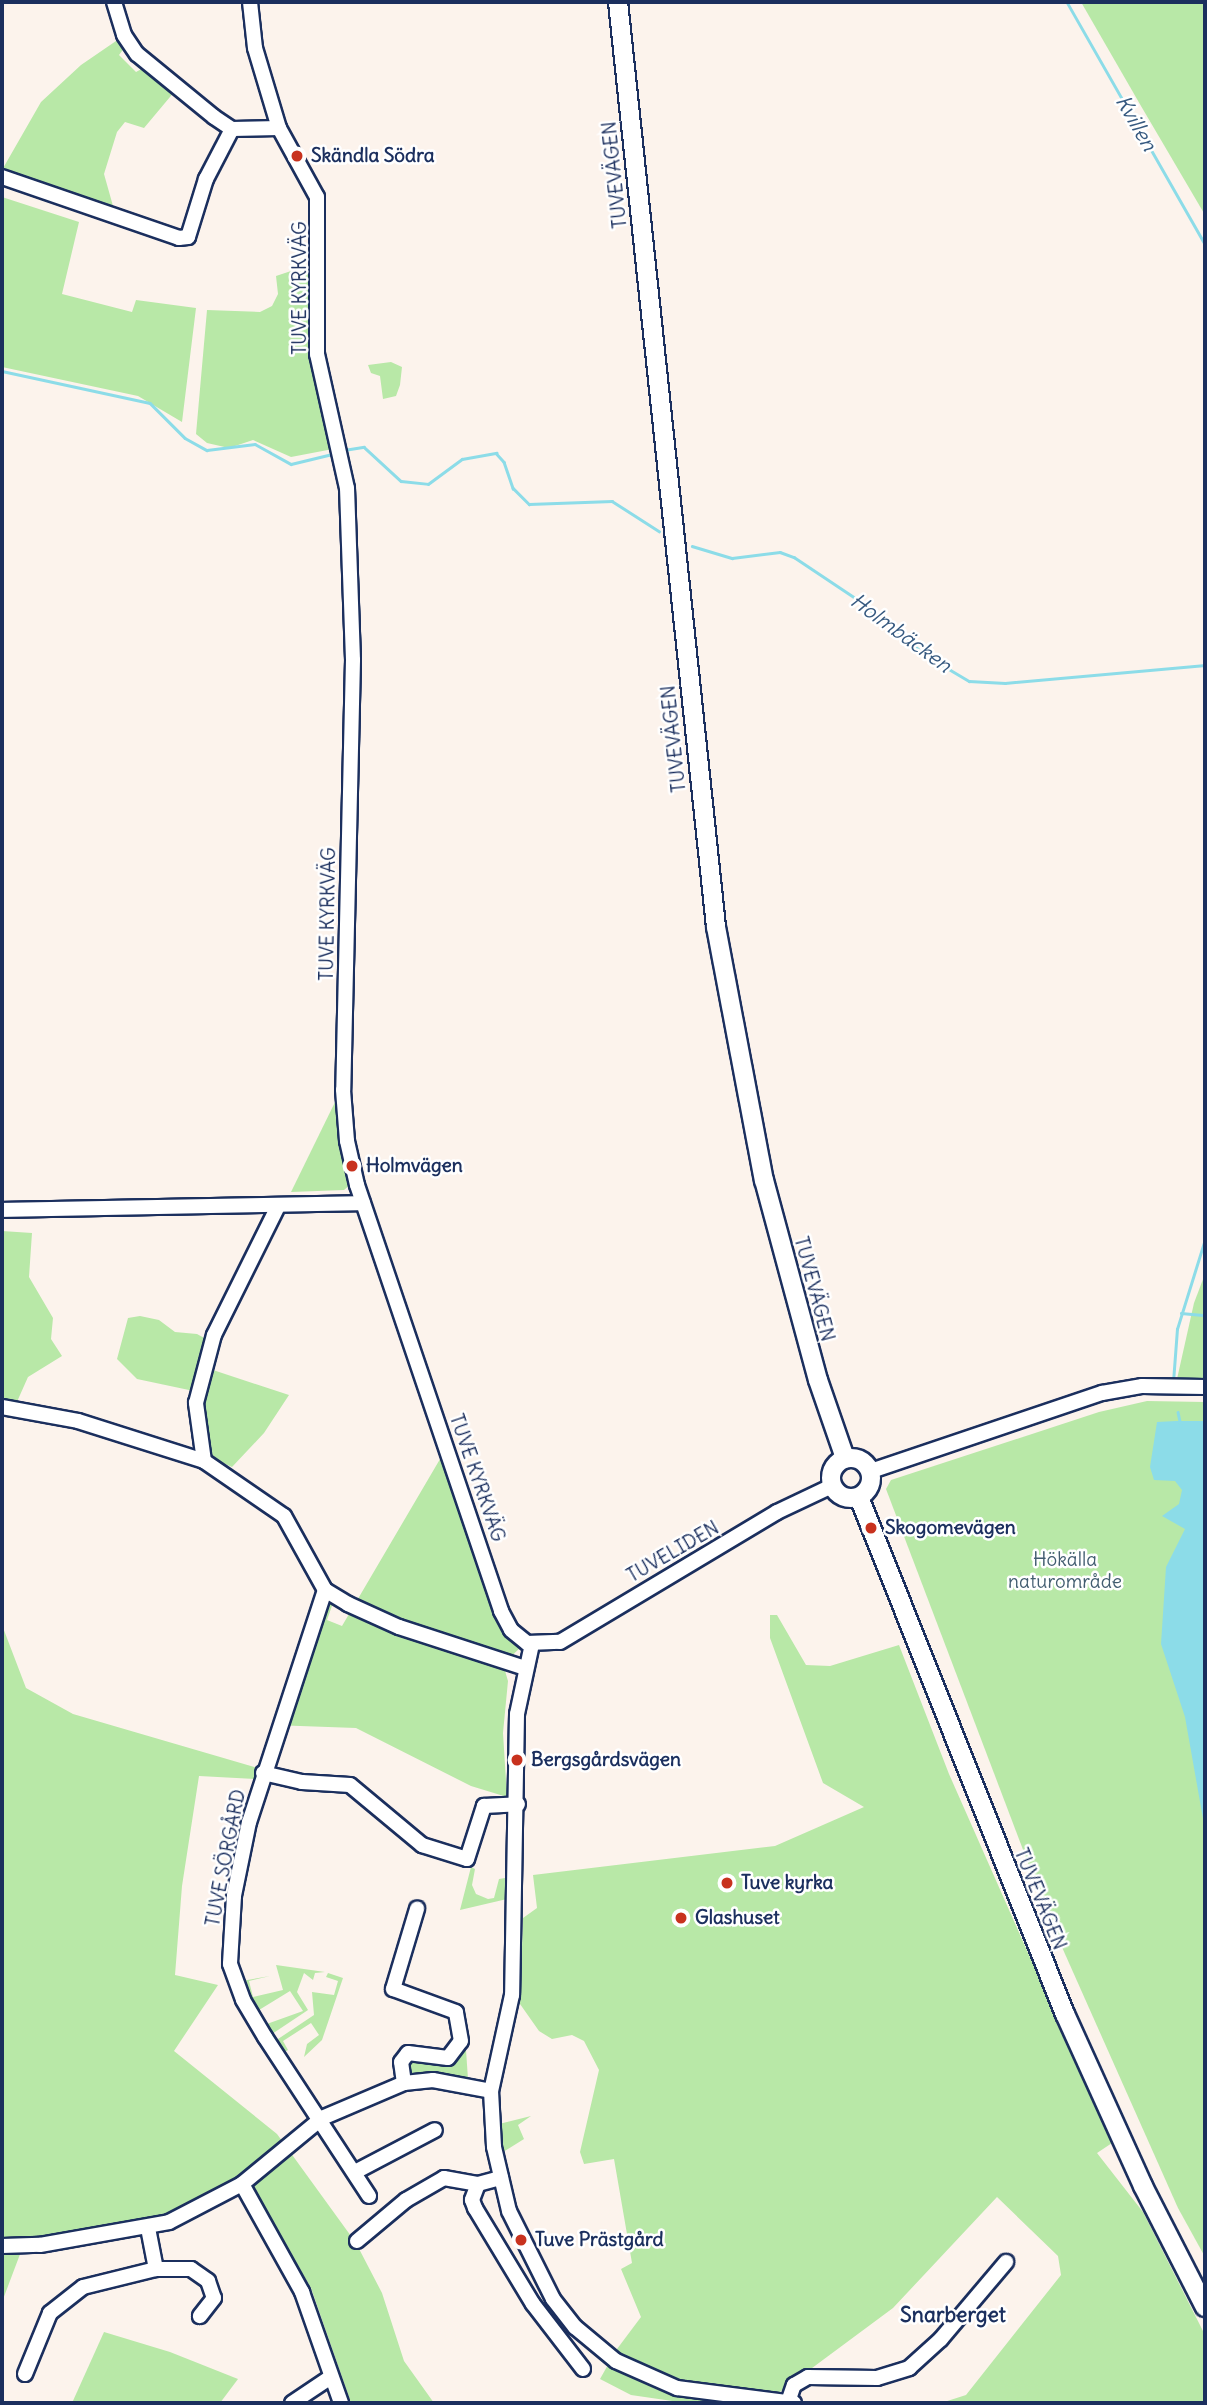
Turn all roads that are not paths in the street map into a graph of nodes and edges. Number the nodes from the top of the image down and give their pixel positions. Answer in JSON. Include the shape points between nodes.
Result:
{"nodes":[{"id":1,"x":114,"y":2,"type":"edge"},
{"id":2,"x":250,"y":2,"type":"edge"},
{"id":3,"x":618,"y":2,"type":"edge"},
{"id":4,"x":279,"y":128,"type":"junction"},
{"id":5,"x":232,"y":129,"type":"junction"},
{"id":6,"x":2,"y":177,"type":"edge"},
{"id":7,"x":363,"y":1203,"type":"junction"},
{"id":8,"x":278,"y":1206,"type":"junction"},
{"id":9,"x":2,"y":1210,"type":"edge"},
{"id":10,"x":1205,"y":1387,"type":"edge"},
{"id":11,"x":2,"y":1407,"type":"edge"},
{"id":12,"x":845,"y":1458,"type":"junction"},
{"id":13,"x":204,"y":1461,"type":"junction"},
{"id":14,"x":871,"y":1471,"type":"junction"},
{"id":15,"x":832,"y":1486,"type":"junction"},
{"id":16,"x":859,"y":1497,"type":"junction"},
{"id":17,"x":326,"y":1590,"type":"junction"},
{"id":18,"x":533,"y":1644,"type":"junction"},
{"id":19,"x":525,"y":1668,"type":"junction"},
{"id":20,"x":262,"y":1773,"type":"junction"},
{"id":21,"x":518,"y":1804,"type":"junction"},
{"id":22,"x":417,"y":1909,"type":"dead end"},
{"id":23,"x":404,"y":2083,"type":"junction"},
{"id":24,"x":491,"y":2091,"type":"junction"},
{"id":25,"x":322,"y":2118,"type":"junction"},
{"id":26,"x":435,"y":2130,"type":"dead end"},
{"id":27,"x":355,"y":2172,"type":"junction"},
{"id":28,"x":501,"y":2178,"type":"junction"},
{"id":29,"x":242,"y":2184,"type":"junction"},
{"id":30,"x":478,"y":2184,"type":"junction"},
{"id":31,"x":369,"y":2196,"type":"dead end"},
{"id":32,"x":148,"y":2228,"type":"junction"},
{"id":33,"x":357,"y":2241,"type":"dead end"},
{"id":34,"x":2,"y":2246,"type":"edge"},
{"id":35,"x":1006,"y":2262,"type":"dead end"},
{"id":36,"x":156,"y":2269,"type":"junction"},
{"id":37,"x":1205,"y":2307,"type":"edge"},
{"id":38,"x":200,"y":2316,"type":"dead end"},
{"id":39,"x":583,"y":2369,"type":"dead end"},
{"id":40,"x":25,"y":2374,"type":"dead end"},
{"id":41,"x":331,"y":2376,"type":"junction"},
{"id":42,"x":788,"y":2402,"type":"edge"},
{"id":43,"x":292,"y":2403,"type":"edge"},
{"id":44,"x":341,"y":2403,"type":"edge"},
{"id":45,"x":794,"y":2403,"type":"edge"}],
"edges":[{"from":1,"to":5,"type":"street","via":[[124,35],[136,54]]},
{"from":2,"to":4,"type":"street","name":"TUVE KYRKVÄG","via":[[255,48]]},
{"from":3,"to":12,"type":"main road","name":"TUVEVÄGEN","via":[[716,927],[764,1180],[818,1380]]},
{"from":4,"to":5,"type":"street"},
{"from":4,"to":7,"type":"street","name":"TUVE KYRKVÄG","via":[[317,197],[317,357],[348,505],[353,660],[343,1090],[347,1141]]},
{"from":5,"to":6,"type":"street","via":[[206,179],[188,237],[179,239]]},
{"from":7,"to":8,"type":"street"},
{"from":7,"to":18,"type":"street","name":"TUVE KYRKVÄG","via":[[501,1611],[513,1632]]},
{"from":8,"to":9,"type":"street"},
{"from":8,"to":13,"type":"street","via":[[214,1335],[196,1404]]},
{"from":10,"to":14,"type":"street","via":[[1142,1386],[1102,1393]]},
{"from":11,"to":13,"type":"street","via":[[78,1421]]},
{"from":12,"to":14,"type":"main road","via":[[860,1460]]},
{"from":12,"to":15,"type":"main road","via":[[832,1470]]},
{"from":13,"to":17,"type":"street","via":[[285,1516]]},
{"from":14,"to":16,"type":"main road","via":[[870,1487]]},
{"from":15,"to":16,"type":"main road","via":[[844,1497]]},
{"from":15,"to":18,"type":"street","name":"TUVELIDEN","via":[[777,1512],[560,1642]]},
{"from":16,"to":37,"type":"main road","name":"TUVEVÄGEN","via":[[1065,2014],[1143,2186]]},
{"from":17,"to":19,"type":"street","via":[[399,1627]]},
{"from":17,"to":20,"type":"street","name":"TUVE SÖRGÅRD"},
{"from":18,"to":19,"type":"street"},
{"from":19,"to":21,"type":"street","via":[[517,1714]]},
{"from":20,"to":21,"type":"street","via":[[302,1782],[350,1785],[422,1845],[467,1859],[484,1806]]},
{"from":20,"to":25,"type":"street","name":"TUVE SÖRGÅRD","via":[[234,1896],[230,1964],[244,2002]]},
{"from":21,"to":24,"type":"street","via":[[513,1995]]},
{"from":22,"to":23,"type":"street","via":[[393,1989],[456,2012],[461,2040],[448,2058],[408,2053],[401,2062]]},
{"from":23,"to":24,"type":"street","via":[[433,2080]]},
{"from":23,"to":25,"type":"street"},
{"from":24,"to":28,"type":"street"},
{"from":25,"to":27,"type":"street","name":"TUVE SÖRGÅRD"},
{"from":25,"to":29,"type":"street"},
{"from":26,"to":27,"type":"street"},
{"from":27,"to":31,"type":"street","name":"TUVE SÖRGÅRD"},
{"from":28,"to":30,"type":"street"},
{"from":28,"to":42,"type":"street","via":[[514,2225],[534,2267],[575,2327],[599,2349],[636,2373],[677,2388]]},
{"from":29,"to":32,"type":"street"},
{"from":29,"to":41,"type":"street","via":[[302,2292]]},
{"from":30,"to":33,"type":"street","via":[[444,2178],[405,2200]]},
{"from":30,"to":39,"type":"street","via":[[472,2200],[475,2208],[533,2304]]},
{"from":32,"to":34,"type":"street","via":[[17,2248]]},
{"from":32,"to":36,"type":"street"},
{"from":35,"to":42,"type":"street","via":[[941,2339],[909,2368],[877,2378],[808,2377],[794,2385]]},
{"from":36,"to":38,"type":"street","via":[[191,2269],[208,2281],[214,2298]]},
{"from":36,"to":40,"type":"street","via":[[83,2287],[60,2301],[44,2326]]},
{"from":41,"to":43,"type":"street"},
{"from":41,"to":44,"type":"street"},
{"from":42,"to":45,"type":"street"}]}
